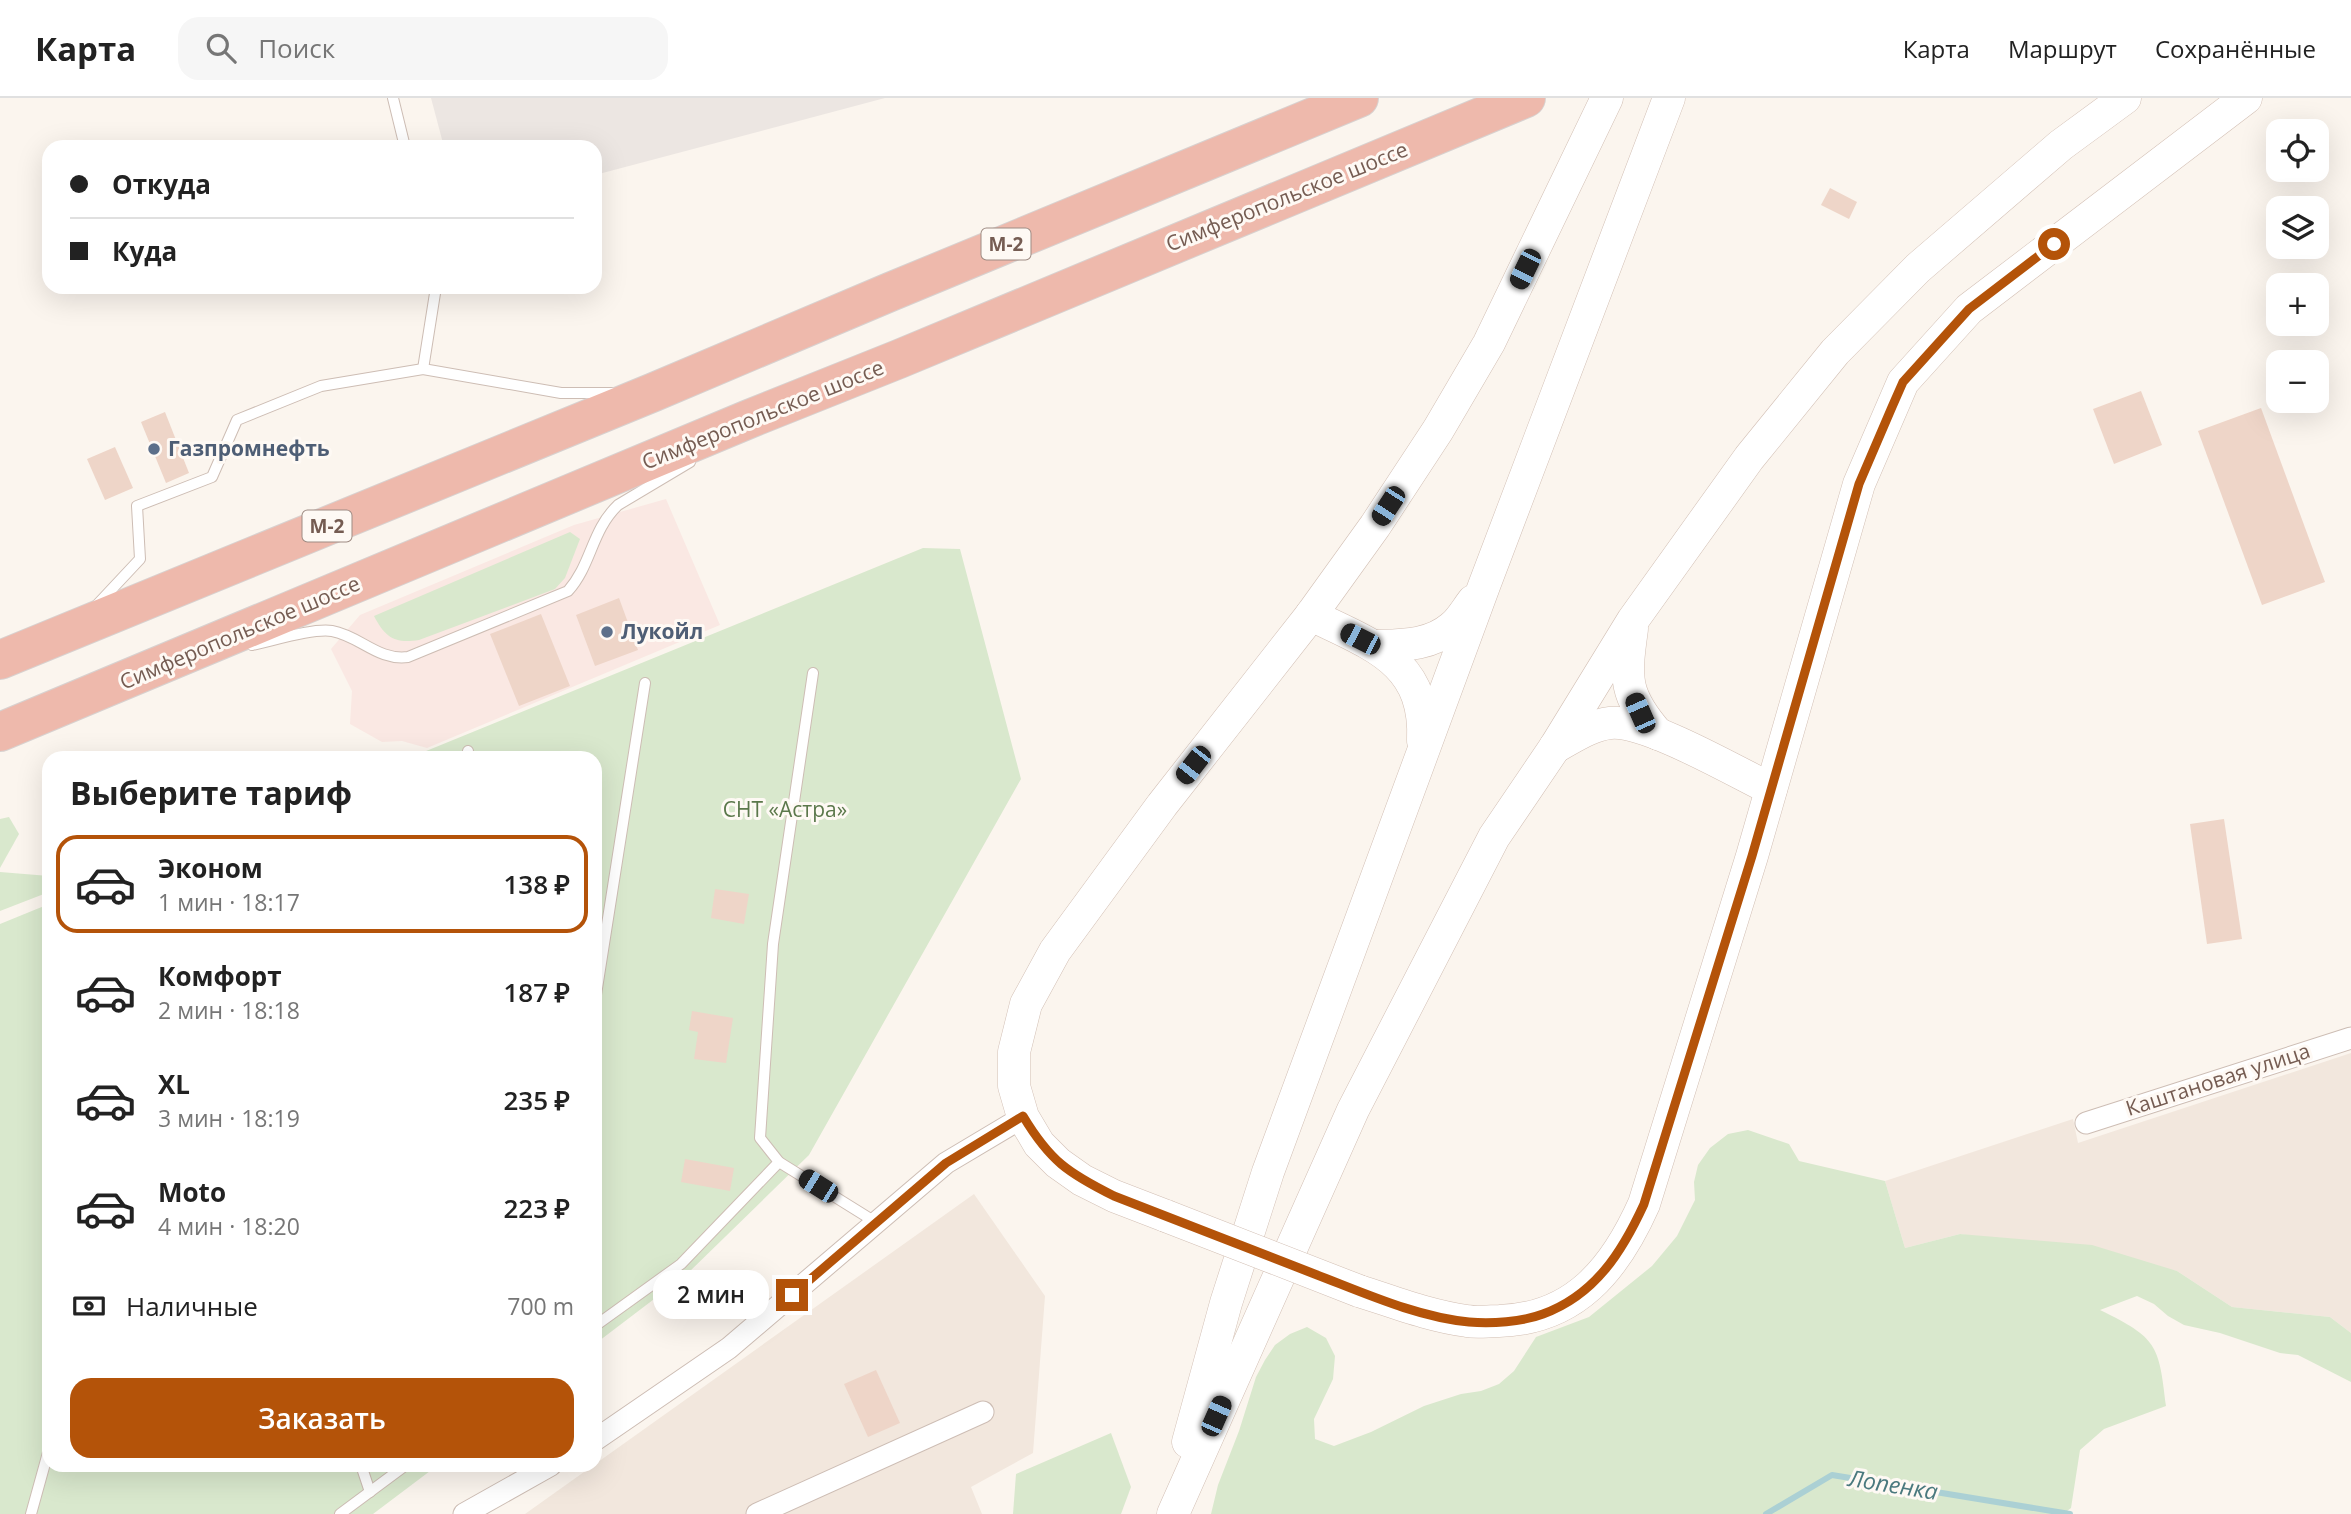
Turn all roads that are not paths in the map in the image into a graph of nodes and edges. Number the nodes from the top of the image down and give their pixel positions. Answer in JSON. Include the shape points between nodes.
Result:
{"nodes":[{"id":1,"x":393,"y":98,"type":"edge"},
{"id":2,"x":1359,"y":98,"type":"edge"},
{"id":3,"x":1526,"y":98,"type":"edge"},
{"id":4,"x":1607,"y":98,"type":"edge"},
{"id":5,"x":1669,"y":98,"type":"edge"},
{"id":6,"x":2125,"y":98,"type":"edge"},
{"id":7,"x":2246,"y":98,"type":"edge"},
{"id":8,"x":403,"y":140,"type":"edge"},
{"id":9,"x":435,"y":294,"type":"edge"},
{"id":10,"x":423,"y":369,"type":"junction"},
{"id":11,"x":654,"y":392,"type":"junction"},
{"id":12,"x":749,"y":419,"type":"junction"},
{"id":13,"x":1484,"y":586,"type":"junction"},
{"id":14,"x":1311,"y":615,"type":"junction"},
{"id":15,"x":1633,"y":620,"type":"junction"},
{"id":16,"x":74,"y":630,"type":"junction"},
{"id":17,"x":1374,"y":646,"type":"junction"},
{"id":18,"x":236,"y":649,"type":"dead end"},
{"id":19,"x":223,"y":651,"type":"dead end"},
{"id":20,"x":0,"y":660,"type":"edge"},
{"id":21,"x":170,"y":662,"type":"junction"},
{"id":22,"x":813,"y":673,"type":"dead end"},
{"id":23,"x":645,"y":683,"type":"dead end"},
{"id":24,"x":0,"y":732,"type":"edge"},
{"id":25,"x":1658,"y":734,"type":"junction"},
{"id":26,"x":1555,"y":747,"type":"junction"},
{"id":27,"x":1422,"y":753,"type":"junction"},
{"id":28,"x":1771,"y":789,"type":"junction"},
{"id":29,"x":602,"y":956,"type":"edge"},
{"id":30,"x":2351,"y":1038,"type":"edge"},
{"id":31,"x":1023,"y":1116,"type":"junction"},
{"id":32,"x":2086,"y":1123,"type":"dead end"},
{"id":33,"x":779,"y":1162,"type":"junction"},
{"id":34,"x":877,"y":1223,"type":"junction"},
{"id":35,"x":602,"y":1321,"type":"edge"},
{"id":36,"x":983,"y":1412,"type":"dead end"},
{"id":37,"x":602,"y":1435,"type":"edge"},
{"id":38,"x":43,"y":1472,"type":"edge"},
{"id":39,"x":363,"y":1472,"type":"edge"},
{"id":40,"x":397,"y":1472,"type":"edge"},
{"id":41,"x":539,"y":1472,"type":"edge"},
{"id":42,"x":370,"y":1492,"type":"junction"},
{"id":43,"x":32,"y":1514,"type":"edge"},
{"id":44,"x":340,"y":1514,"type":"edge"},
{"id":45,"x":464,"y":1514,"type":"edge"},
{"id":46,"x":757,"y":1514,"type":"edge"},
{"id":47,"x":1170,"y":1514,"type":"edge"}],
"edges":[{"from":1,"to":8,"type":"lane"},
{"from":2,"to":11,"type":"highway","number":"М-2"},
{"from":3,"to":12,"type":"highway","name":"Симферопольское шоссе"},
{"from":4,"to":14,"type":"street","via":[[1489,343],[1382,515]]},
{"from":5,"to":13,"type":"street"},
{"from":6,"to":15,"type":"street","via":[[2061,145],[1918,268],[1835,352],[1749,458]]},
{"from":7,"to":28,"type":"street","via":[[1969,309],[1903,382],[1859,484]]},
{"from":9,"to":10,"type":"lane"},
{"from":10,"to":11,"type":"lane","via":[[561,393]]},
{"from":10,"to":16,"type":"lane","via":[[321,386],[237,420],[212,477],[137,506],[140,559]]},
{"from":11,"to":16,"type":"highway","number":"М-2"},
{"from":12,"to":18,"type":"lane","via":[[618,505],[601,524],[580,578],[568,592],[408,657],[388,657],[335,632],[320,630]]},
{"from":12,"to":21,"type":"highway","name":"Симферопольское шоссе"},
{"from":13,"to":17,"type":"street","via":[[1453,627],[1435,639]]},
{"from":13,"to":27,"type":"street"},
{"from":14,"to":17,"type":"street"},
{"from":14,"to":31,"type":"street","via":[[1055,951],[1026,1004],[1014,1052],[1014,1086]]},
{"from":15,"to":25,"type":"street","via":[[1627,665],[1630,691],[1640,713]]},
{"from":15,"to":26,"type":"street"},
{"from":16,"to":20,"type":"highway","number":"М-2"},
{"from":17,"to":27,"type":"street","via":[[1398,664],[1417,690],[1424,716]]},
{"from":19,"to":21,"type":"lane"},
{"from":21,"to":24,"type":"highway","name":"Симферопольское шоссе"},
{"from":22,"to":33,"type":"lane","via":[[772,958],[760,1138]]},
{"from":23,"to":29,"type":"lane"},
{"from":25,"to":26,"type":"street","via":[[1631,724],[1609,723]]},
{"from":25,"to":28,"type":"street"},
{"from":26,"to":47,"type":"street","via":[[1494,837],[1353,1110]]},
{"from":27,"to":47,"type":"street","via":[[1268,1172],[1226,1303]]},
{"from":28,"to":31,"type":"street","bridge":true,"via":[[1644,1204],[1613,1261],[1571,1300],[1542,1315],[1470,1322],[1359,1291],[1082,1180],[1039,1144]]},
{"from":30,"to":32,"type":"street","name":"Каштановая улица"},
{"from":31,"to":34,"type":"street","via":[[946,1163]]},
{"from":33,"to":34,"type":"lane"},
{"from":33,"to":35,"type":"lane","via":[[681,1264]]},
{"from":34,"to":37,"type":"street","via":[[729,1348]]},
{"from":36,"to":46,"type":"street"},
{"from":38,"to":43,"type":"lane"},
{"from":39,"to":42,"type":"lane"},
{"from":40,"to":42,"type":"lane"},
{"from":41,"to":45,"type":"street"},
{"from":42,"to":44,"type":"lane"}]}
